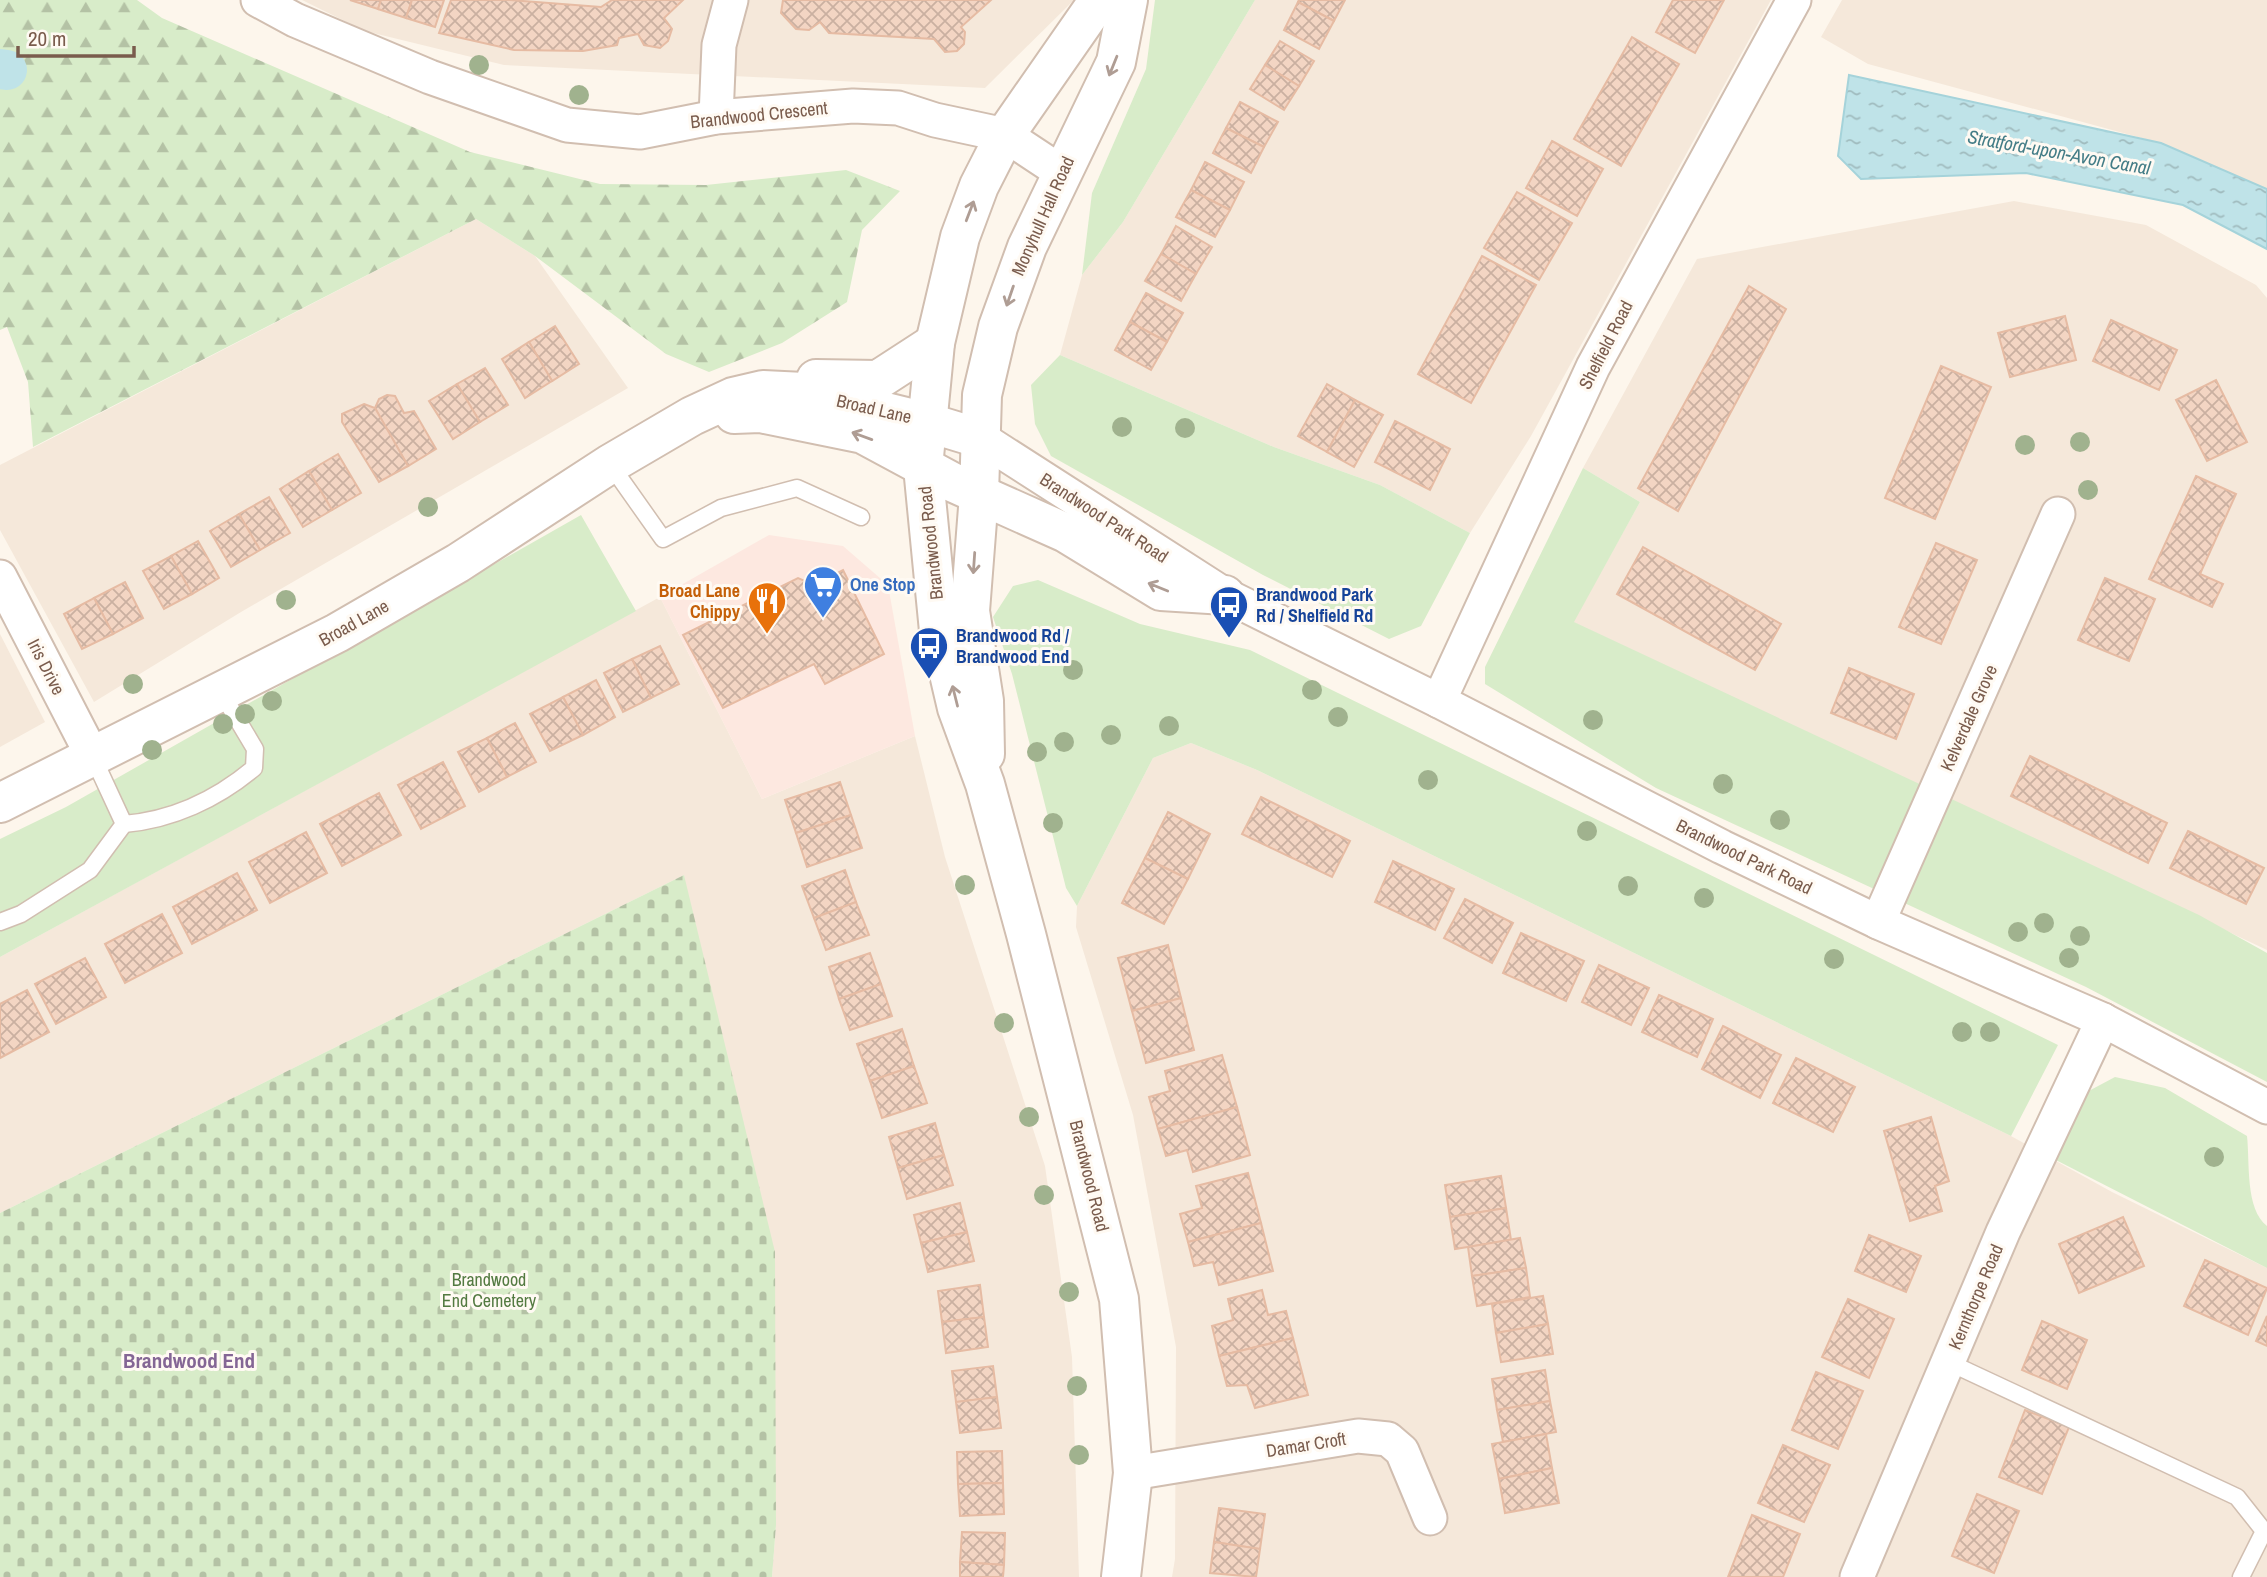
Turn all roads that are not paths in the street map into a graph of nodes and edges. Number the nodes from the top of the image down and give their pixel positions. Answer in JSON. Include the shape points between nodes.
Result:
{"nodes":[{"id":1,"x":258,"y":0,"type":"edge"},
{"id":2,"x":732,"y":0,"type":"edge"},
{"id":3,"x":1099,"y":0,"type":"edge"},
{"id":4,"x":1128,"y":0,"type":"edge"},
{"id":5,"x":1794,"y":0,"type":"edge"},
{"id":6,"x":716,"y":117,"type":"junction"},
{"id":7,"x":1005,"y":135,"type":"junction"},
{"id":8,"x":1061,"y":172,"type":"junction"},
{"id":9,"x":935,"y":343,"type":"junction"},
{"id":10,"x":764,"y":390,"type":"junction"},
{"id":11,"x":692,"y":416,"type":"junction"},
{"id":12,"x":926,"y":422,"type":"junction"},
{"id":13,"x":982,"y":439,"type":"junction"},
{"id":14,"x":610,"y":464,"type":"junction"},
{"id":15,"x":952,"y":482,"type":"junction"},
{"id":16,"x":2058,"y":514,"type":"dead end"},
{"id":17,"x":861,"y":517,"type":"dead end"},
{"id":18,"x":0,"y":577,"type":"edge"},
{"id":19,"x":1225,"y":596,"type":"junction"},
{"id":20,"x":221,"y":692,"type":"junction"},
{"id":21,"x":1439,"y":701,"type":"junction"},
{"id":22,"x":93,"y":757,"type":"junction"},
{"id":23,"x":985,"y":784,"type":"junction"},
{"id":24,"x":0,"y":803,"type":"edge"},
{"id":25,"x":124,"y":824,"type":"junction"},
{"id":26,"x":0,"y":922,"type":"edge"},
{"id":27,"x":1878,"y":922,"type":"junction"},
{"id":28,"x":2103,"y":1020,"type":"junction"},
{"id":29,"x":2267,"y":1107,"type":"edge"},
{"id":30,"x":1948,"y":1362,"type":"junction"},
{"id":31,"x":1133,"y":1473,"type":"junction"},
{"id":32,"x":1430,"y":1518,"type":"dead end"},
{"id":33,"x":2265,"y":1532,"type":"edge"},
{"id":34,"x":1121,"y":1577,"type":"edge"},
{"id":35,"x":1857,"y":1577,"type":"edge"},
{"id":36,"x":2241,"y":1577,"type":"edge"}],
"edges":[{"from":1,"to":6,"type":"street","name":"Brandwood Crescent","via":[[430,77],[568,125],[640,132]]},
{"from":2,"to":6,"type":"street","via":[[719,45]]},
{"from":3,"to":7,"type":"street"},
{"from":4,"to":8,"type":"street","name":"Monyhull Hall Road","one_way":true,"via":[[1116,62]]},
{"from":5,"to":21,"type":"street","name":"Shelfield Road","via":[[1593,367]]},
{"from":6,"to":7,"type":"street","name":"Brandwood Crescent","via":[[853,106],[898,108]]},
{"from":7,"to":8,"type":"street","name":"Brandwood Crescent"},
{"from":9,"to":7,"type":"street","one_way":true,"via":[[960,237]]},
{"from":8,"to":13,"type":"street","name":"Monyhull Hall Road","one_way":true,"via":[[998,327],[982,395]]},
{"from":9,"to":10,"type":"street","name":"Broad Lane","via":[[878,380],[798,377]]},
{"from":9,"to":12,"type":"street"},
{"from":10,"to":11,"type":"street","name":"Broad Lane","via":[[733,397]]},
{"from":10,"to":12,"type":"street","name":"Broad Lane","via":[[804,392]]},
{"from":11,"to":14,"type":"street","name":"Broad Lane"},
{"from":15,"to":11,"type":"street","name":"Broad Lane","one_way":true,"via":[[863,434],[760,413]]},
{"from":12,"to":13,"type":"street","name":"Broad Lane"},
{"from":12,"to":15,"type":"street","name":"Brandwood Road"},
{"from":13,"to":15,"type":"street","name":"Brandwood Road"},
{"from":13,"to":19,"type":"street","name":"Brandwood Park Road"},
{"from":14,"to":17,"type":"lane","via":[[663,539],[720,508],[797,488]]},
{"from":14,"to":20,"type":"street","name":"Broad Lane","via":[[458,563],[337,633]]},
{"from":19,"to":15,"type":"street","name":"Brandwood Park Road","one_way":true,"via":[[1161,591],[1066,533]]},
{"from":15,"to":23,"type":"street","name":"Brandwood Road","one_way":true,"via":[[984,701]]},
{"from":23,"to":15,"type":"street","name":"Brandwood Road","one_way":true,"via":[[957,708],[939,631]]},
{"from":16,"to":27,"type":"street","name":"Kelverdale Grove"},
{"from":18,"to":22,"type":"street","name":"Iris Drive"},
{"from":19,"to":21,"type":"street","name":"Brandwood Park Road"},
{"from":20,"to":22,"type":"street","name":"Broad Lane"},
{"from":20,"to":25,"type":"lane","via":[[255,749],[254,768],[181,812]]},
{"from":21,"to":27,"type":"street","name":"Brandwood Park Road"},
{"from":22,"to":24,"type":"street","name":"Broad Lane"},
{"from":22,"to":25,"type":"lane"},
{"from":23,"to":31,"type":"street","name":"Brandwood Road","via":[[1119,1298]]},
{"from":25,"to":26,"type":"lane","via":[[90,870],[21,914]]},
{"from":27,"to":28,"type":"street","name":"Brandwood Park Road"},
{"from":28,"to":29,"type":"street","name":"Brandwood Park Road"},
{"from":28,"to":30,"type":"street","name":"Kernthorpe Road","via":[[2003,1232]]},
{"from":30,"to":33,"type":"lane","via":[[2237,1497]]},
{"from":30,"to":35,"type":"street","name":"Kernthorpe Road"},
{"from":31,"to":32,"type":"street","name":"Damar Croft","via":[[1358,1436],[1388,1439],[1402,1451]]},
{"from":31,"to":34,"type":"street","name":"Brandwood Road"},
{"from":33,"to":36,"type":"lane"}]}
